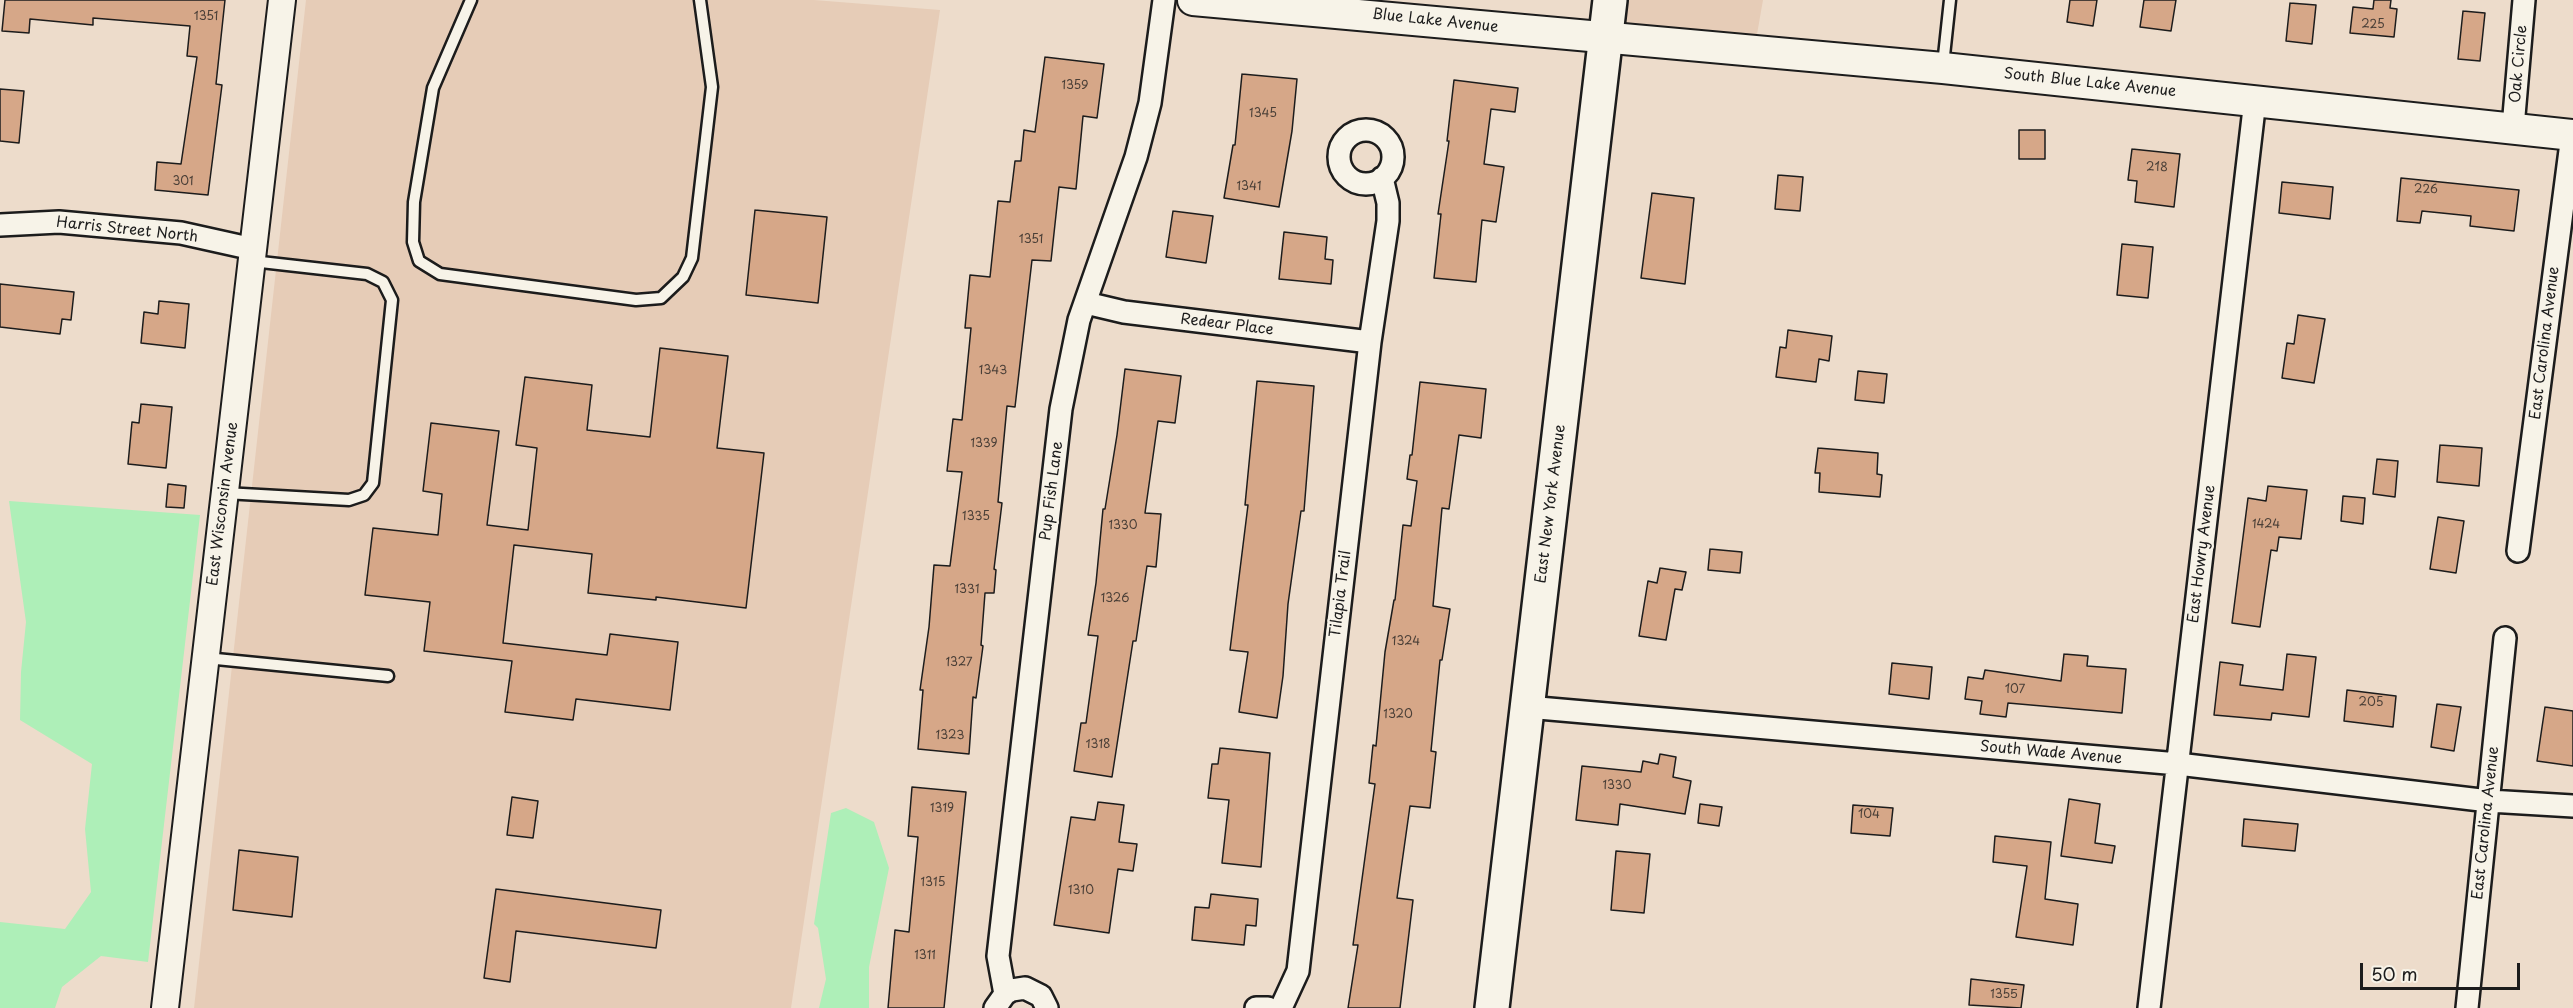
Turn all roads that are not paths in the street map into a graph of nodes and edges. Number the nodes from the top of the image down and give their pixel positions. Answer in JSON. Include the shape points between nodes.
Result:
{"nodes":[{"id":1,"x":282,"y":0,"type":"edge"},
{"id":2,"x":471,"y":0,"type":"edge"},
{"id":3,"x":700,"y":0,"type":"edge"},
{"id":4,"x":1164,"y":0,"type":"edge"},
{"id":5,"x":1194,"y":0,"type":"edge"},
{"id":6,"x":1610,"y":0,"type":"edge"},
{"id":7,"x":1950,"y":0,"type":"edge"},
{"id":8,"x":2524,"y":0,"type":"edge"},
{"id":9,"x":1288,"y":3,"type":"edge"},
{"id":10,"x":1606,"y":38,"type":"junction"},
{"id":11,"x":1943,"y":68,"type":"junction"},
{"id":12,"x":2255,"y":100,"type":"junction"},
{"id":13,"x":2513,"y":127,"type":"junction"},
{"id":14,"x":2572,"y":135,"type":"edge"},
{"id":15,"x":1382,"y":178,"type":"dead end"},
{"id":16,"x":0,"y":225,"type":"edge"},
{"id":17,"x":252,"y":255,"type":"junction"},
{"id":18,"x":1086,"y":303,"type":"junction"},
{"id":19,"x":1370,"y":342,"type":"junction"},
{"id":20,"x":225,"y":493,"type":"junction"},
{"id":21,"x":2518,"y":551,"type":"dead end"},
{"id":22,"x":2505,"y":638,"type":"dead end"},
{"id":23,"x":205,"y":658,"type":"junction"},
{"id":24,"x":388,"y":676,"type":"dead end"},
{"id":25,"x":1527,"y":707,"type":"junction"},
{"id":26,"x":2178,"y":764,"type":"junction"},
{"id":27,"x":2489,"y":801,"type":"junction"},
{"id":28,"x":2573,"y":806,"type":"edge"},
{"id":29,"x":1000,"y":1001,"type":"edge"},
{"id":30,"x":165,"y":1008,"type":"edge"},
{"id":31,"x":1047,"y":1008,"type":"edge"},
{"id":32,"x":1256,"y":1008,"type":"edge"},
{"id":33,"x":1268,"y":1008,"type":"edge"},
{"id":34,"x":1281,"y":1008,"type":"edge"},
{"id":35,"x":1492,"y":1008,"type":"edge"},
{"id":36,"x":2149,"y":1008,"type":"edge"},
{"id":37,"x":2467,"y":1008,"type":"edge"}],
"edges":[{"from":1,"to":17,"type":"street","name":"East Wisconsin Avenue"},
{"from":2,"to":3,"type":"lane","via":[[433,87],[414,202],[412,242],[419,261],[440,274],[636,300],[661,298],[683,277],[692,258],[712,87]]},
{"from":4,"to":18,"type":"street","name":"Pup Fish Lane","via":[[1150,104]]},
{"from":5,"to":9,"type":"main road","name":"Blue Lake Avenue"},
{"from":6,"to":10,"type":"main road","name":"East New York Avenue"},
{"from":7,"to":11,"type":"lane"},
{"from":8,"to":13,"type":"street","name":"Oak Circle"},
{"from":9,"to":10,"type":"main road","name":"Blue Lake Avenue"},
{"from":10,"to":11,"type":"main road","name":"South Blue Lake Avenue"},
{"from":10,"to":25,"type":"main road","name":"East New York Avenue"},
{"from":11,"to":12,"type":"main road","name":"South Blue Lake Avenue"},
{"from":12,"to":13,"type":"main road","name":"South Blue Lake Avenue"},
{"from":12,"to":26,"type":"street","name":"East Howry Avenue"},
{"from":13,"to":14,"type":"main road","name":"South Blue Lake Avenue"},
{"from":14,"to":21,"type":"street","name":"East Carolina Avenue"},
{"from":15,"to":19,"type":"street","name":"Tilapia Trail","via":[[1388,221]]},
{"from":16,"to":17,"type":"street","name":"Harris Street North","via":[[59,222],[181,233]]},
{"from":17,"to":20,"type":"street","name":"East Wisconsin Avenue"},
{"from":17,"to":20,"type":"lane","via":[[367,274],[383,282],[392,300],[372,483],[364,495],[349,500]]},
{"from":18,"to":19,"type":"street","name":"Redear Place","via":[[1124,312]]},
{"from":18,"to":29,"type":"street","name":"Pup Fish Lane","via":[[1061,409],[998,956]]},
{"from":19,"to":34,"type":"street","name":"Tilapia Trail","via":[[1298,971]]},
{"from":20,"to":23,"type":"street","name":"East Wisconsin Avenue"},
{"from":22,"to":27,"type":"street","name":"East Carolina Avenue"},
{"from":23,"to":24,"type":"lane"},
{"from":23,"to":30,"type":"street","name":"East Wisconsin Avenue"},
{"from":25,"to":26,"type":"street","name":"South Wade Avenue"},
{"from":25,"to":35,"type":"main road","name":"East New York Avenue"},
{"from":26,"to":27,"type":"street","name":"South Wade Avenue"},
{"from":26,"to":36,"type":"street","name":"East Howry Avenue"},
{"from":27,"to":28,"type":"street","name":"South Wade Avenue"},
{"from":27,"to":37,"type":"street","name":"East Carolina Avenue"},
{"from":29,"to":31,"type":"street","name":"Pup Fish Lane","via":[[1018,988],[1041,996]]},
{"from":32,"to":33,"type":"street"}]}
